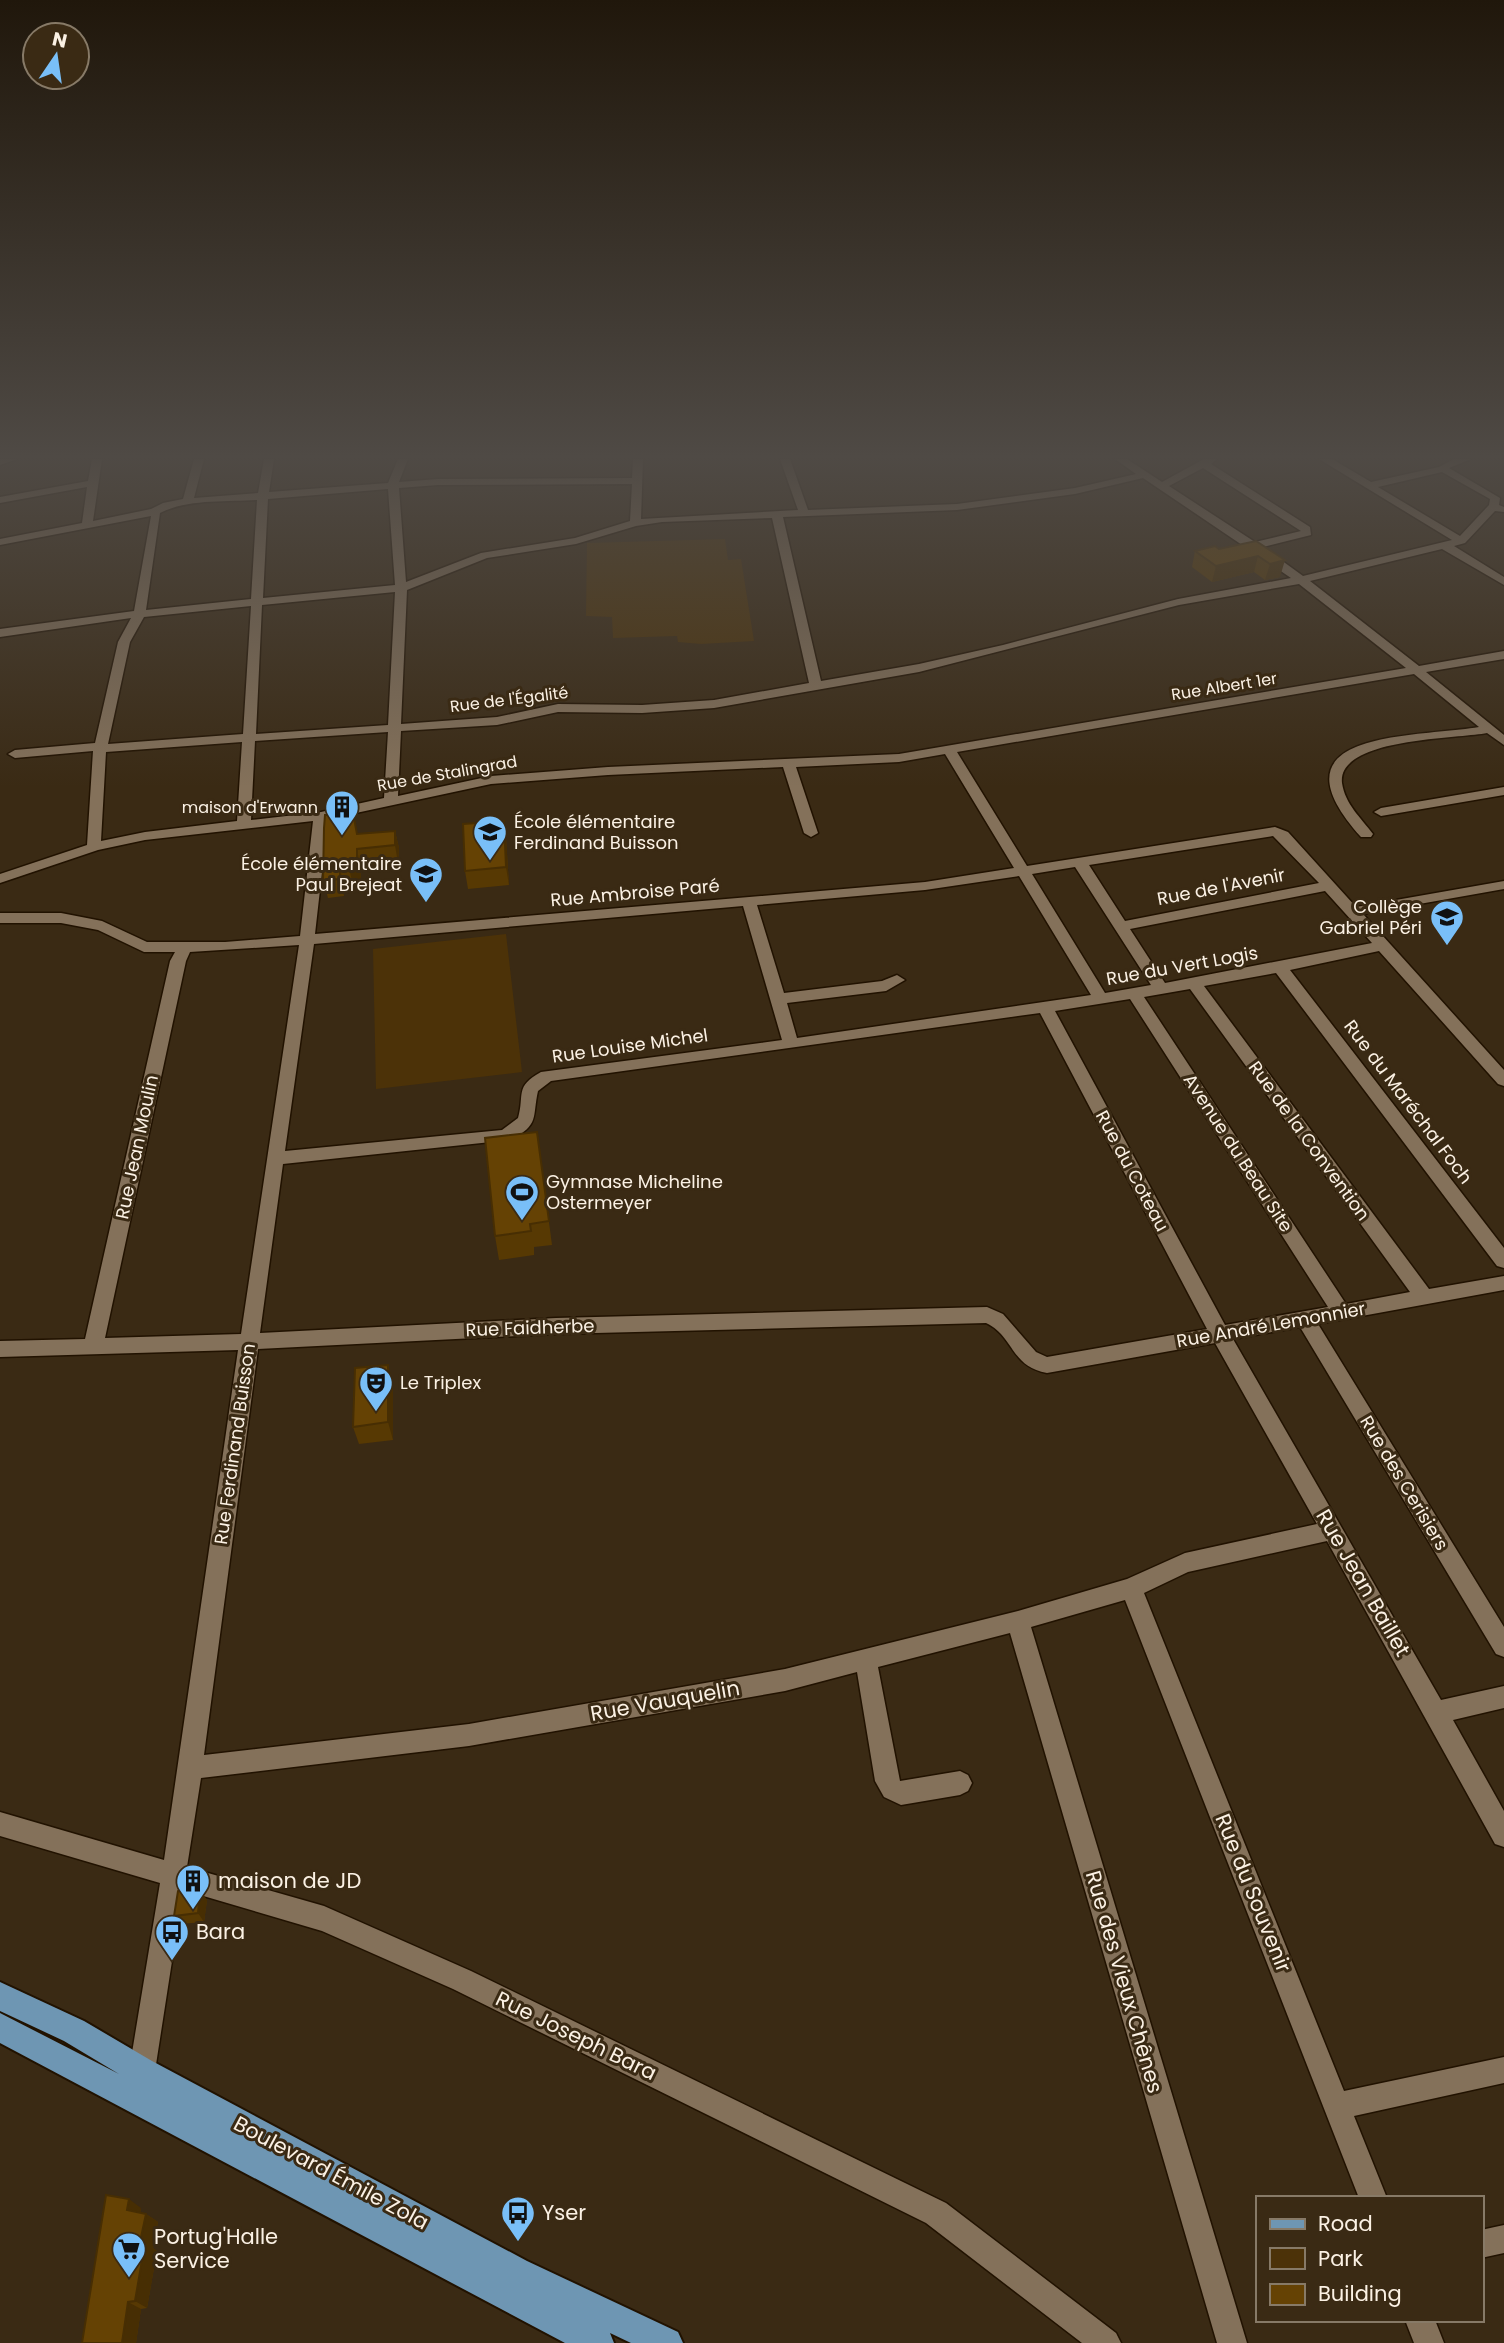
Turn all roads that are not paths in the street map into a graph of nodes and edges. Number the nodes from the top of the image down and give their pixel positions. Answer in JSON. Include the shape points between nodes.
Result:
{"nodes":[{"id":1,"x":147,"y":568,"type":"edge"},
{"id":2,"x":259,"y":568,"type":"edge"},
{"id":3,"x":399,"y":568,"type":"edge"},
{"id":4,"x":449,"y":568,"type":"edge"},
{"id":5,"x":789,"y":568,"type":"edge"},
{"id":6,"x":1285,"y":568,"type":"edge"},
{"id":7,"x":1349,"y":568,"type":"edge"},
{"id":8,"x":1482,"y":568,"type":"edge"},
{"id":9,"x":1301,"y":580,"type":"junction"},
{"id":10,"x":1504,"y":582,"type":"edge"},
{"id":11,"x":401,"y":588,"type":"junction"},
{"id":12,"x":257,"y":603,"type":"junction"},
{"id":13,"x":138,"y":615,"type":"junction"},
{"id":14,"x":0,"y":633,"type":"edge"},
{"id":15,"x":1504,"y":656,"type":"edge"},
{"id":16,"x":1415,"y":670,"type":"junction"},
{"id":17,"x":816,"y":685,"type":"junction"},
{"id":18,"x":394,"y":728,"type":"junction"},
{"id":19,"x":1489,"y":729,"type":"junction"},
{"id":20,"x":249,"y":738,"type":"junction"},
{"id":21,"x":1504,"y":741,"type":"edge"},
{"id":22,"x":102,"y":747,"type":"junction"},
{"id":23,"x":950,"y":751,"type":"junction"},
{"id":24,"x":15,"y":754,"type":"dead end"},
{"id":25,"x":788,"y":764,"type":"junction"},
{"id":26,"x":1504,"y":792,"type":"edge"},
{"id":27,"x":391,"y":801,"type":"junction"},
{"id":28,"x":1381,"y":812,"type":"dead end"},
{"id":29,"x":321,"y":816,"type":"junction"},
{"id":30,"x":244,"y":824,"type":"junction"},
{"id":31,"x":811,"y":833,"type":"dead end"},
{"id":32,"x":1366,"y":834,"type":"dead end"},
{"id":33,"x":94,"y":847,"type":"junction"},
{"id":34,"x":1079,"y":860,"type":"junction"},
{"id":35,"x":1023,"y":869,"type":"junction"},
{"id":36,"x":0,"y":879,"type":"edge"},
{"id":37,"x":1504,"y":885,"type":"edge"},
{"id":38,"x":1328,"y":886,"type":"junction"},
{"id":39,"x":749,"y":903,"type":"junction"},
{"id":40,"x":1351,"y":912,"type":"junction"},
{"id":41,"x":0,"y":918,"type":"edge"},
{"id":42,"x":1122,"y":926,"type":"junction"},
{"id":43,"x":306,"y":940,"type":"junction"},
{"id":44,"x":1382,"y":946,"type":"junction"},
{"id":45,"x":184,"y":948,"type":"junction"},
{"id":46,"x":1280,"y":968,"type":"junction"},
{"id":47,"x":897,"y":980,"type":"dead end"},
{"id":48,"x":1194,"y":983,"type":"junction"},
{"id":49,"x":1161,"y":989,"type":"junction"},
{"id":50,"x":1134,"y":993,"type":"junction"},
{"id":51,"x":779,"y":999,"type":"junction"},
{"id":52,"x":1101,"y":999,"type":"junction"},
{"id":53,"x":1046,"y":1009,"type":"junction"},
{"id":54,"x":987,"y":1018,"type":"joint"},
{"id":55,"x":791,"y":1044,"type":"junction"},
{"id":56,"x":1504,"y":1080,"type":"edge"},
{"id":57,"x":276,"y":1158,"type":"junction"},
{"id":58,"x":1504,"y":1261,"type":"edge"},
{"id":59,"x":1504,"y":1283,"type":"edge"},
{"id":60,"x":1425,"y":1298,"type":"junction"},
{"id":61,"x":1342,"y":1313,"type":"junction"},
{"id":62,"x":1305,"y":1319,"type":"junction"},
{"id":63,"x":1218,"y":1334,"type":"junction"},
{"id":64,"x":250,"y":1342,"type":"junction"},
{"id":65,"x":93,"y":1347,"type":"junction"},
{"id":66,"x":0,"y":1349,"type":"edge"},
{"id":67,"x":1037,"y":1365,"type":"joint"},
{"id":68,"x":1333,"y":1530,"type":"junction"},
{"id":69,"x":1131,"y":1588,"type":"junction"},
{"id":70,"x":1018,"y":1620,"type":"junction"},
{"id":71,"x":1504,"y":1647,"type":"edge"},
{"id":72,"x":866,"y":1660,"type":"junction"},
{"id":73,"x":1504,"y":1697,"type":"edge"},
{"id":74,"x":1437,"y":1712,"type":"junction"},
{"id":75,"x":190,"y":1768,"type":"junction"},
{"id":76,"x":960,"y":1783,"type":"dead end"},
{"id":77,"x":0,"y":1824,"type":"edge"},
{"id":78,"x":1504,"y":1835,"type":"edge"},
{"id":79,"x":174,"y":1877,"type":"junction"},
{"id":80,"x":0,"y":1996,"type":"edge"},
{"id":81,"x":0,"y":2027,"type":"edge"},
{"id":82,"x":1504,"y":2070,"type":"edge"},
{"id":83,"x":142,"y":2071,"type":"junction"},
{"id":84,"x":1338,"y":2106,"type":"junction"},
{"id":85,"x":1372,"y":2196,"type":"edge"},
{"id":86,"x":1504,"y":2239,"type":"edge"},
{"id":87,"x":1483,"y":2244,"type":"edge"},
{"id":88,"x":1421,"y":2322,"type":"edge"},
{"id":89,"x":598,"y":2343,"type":"edge"},
{"id":90,"x":667,"y":2343,"type":"edge"},
{"id":91,"x":1106,"y":2343,"type":"edge"},
{"id":92,"x":1232,"y":2343,"type":"edge"},
{"id":93,"x":1429,"y":2343,"type":"edge"}],
"edges":[{"from":1,"to":13,"type":"street"},
{"from":2,"to":12,"type":"street"},
{"from":3,"to":11,"type":"street"},
{"from":4,"to":11,"type":"street"},
{"from":5,"to":17,"type":"street"},
{"from":6,"to":9,"type":"street"},
{"from":7,"to":9,"type":"street","name":"Rue de l'Égalité"},
{"from":8,"to":10,"type":"street"},
{"from":9,"to":16,"type":"street"},
{"from":9,"to":17,"type":"street","name":"Rue de l'Égalité","via":[[1178,601],[919,668]]},
{"from":11,"to":12,"type":"street"},
{"from":11,"to":18,"type":"street"},
{"from":12,"to":13,"type":"street"},
{"from":12,"to":20,"type":"street"},
{"from":13,"to":14,"type":"street"},
{"from":13,"to":22,"type":"street","via":[[124,642]]},
{"from":15,"to":16,"type":"street","name":"Rue Albert 1er"},
{"from":16,"to":19,"type":"street"},
{"from":16,"to":23,"type":"street","name":"Rue Albert 1er"},
{"from":17,"to":18,"type":"street","name":"Rue de l'Égalité","via":[[714,704],[558,708],[497,721]]},
{"from":18,"to":20,"type":"street","name":"Rue de l'Égalité"},
{"from":18,"to":27,"type":"street"},
{"from":19,"to":21,"type":"street"},
{"from":19,"to":32,"type":"street","via":[[1351,753],[1339,766],[1337,795],[1346,813]]},
{"from":20,"to":22,"type":"street","name":"Rue de l'Égalité"},
{"from":20,"to":30,"type":"street"},
{"from":22,"to":24,"type":"street","name":"Rue de l'Égalité"},
{"from":22,"to":33,"type":"street"},
{"from":23,"to":25,"type":"street","name":"Rue de Stalingrad"},
{"from":23,"to":35,"type":"street"},
{"from":25,"to":27,"type":"street","name":"Rue de Stalingrad","via":[[542,775],[491,780]]},
{"from":25,"to":31,"type":"street"},
{"from":26,"to":28,"type":"street"},
{"from":27,"to":29,"type":"street","name":"Rue de Stalingrad"},
{"from":29,"to":30,"type":"street","name":"Rue de Stalingrad"},
{"from":29,"to":43,"type":"street","name":"Rue Ferdinand Buisson"},
{"from":30,"to":33,"type":"street","name":"Rue de Stalingrad","via":[[175,831]]},
{"from":33,"to":36,"type":"street","name":"Rue de Stalingrad"},
{"from":34,"to":35,"type":"street","name":"Rue Ambroise Paré"},
{"from":34,"to":38,"type":"street","name":"Rue Ambroise Paré","via":[[1275,831]]},
{"from":34,"to":42,"type":"street"},
{"from":35,"to":39,"type":"street","name":"Rue Ambroise Paré","via":[[925,886]]},
{"from":35,"to":52,"type":"street"},
{"from":37,"to":40,"type":"street"},
{"from":38,"to":40,"type":"street"},
{"from":38,"to":42,"type":"street","name":"Rue de l'Avenir"},
{"from":39,"to":43,"type":"street","name":"Rue Ambroise Paré"},
{"from":39,"to":51,"type":"street"},
{"from":40,"to":44,"type":"street"},
{"from":41,"to":45,"type":"street","name":"Rue Ambroise Paré","via":[[61,918],[102,926],[144,947]]},
{"from":42,"to":49,"type":"street"},
{"from":43,"to":45,"type":"street","name":"Rue Ambroise Paré"},
{"from":43,"to":57,"type":"street","name":"Rue Ferdinand Buisson"},
{"from":44,"to":46,"type":"street","name":"Rue du Vert Logis"},
{"from":44,"to":56,"type":"street"},
{"from":45,"to":65,"type":"street","name":"Rue Jean Moulin"},
{"from":46,"to":48,"type":"street","name":"Rue du Vert Logis"},
{"from":46,"to":58,"type":"street","name":"Rue du Maréchal Foch"},
{"from":47,"to":51,"type":"street","via":[[886,986]]},
{"from":48,"to":49,"type":"street","name":"Rue du Vert Logis"},
{"from":48,"to":60,"type":"street","name":"Rue de la Convention"},
{"from":49,"to":50,"type":"street","name":"Rue du Vert Logis"},
{"from":50,"to":52,"type":"street","name":"Rue du Vert Logis"},
{"from":50,"to":61,"type":"street","name":"Avenue du Beau Site"},
{"from":51,"to":55,"type":"street"},
{"from":52,"to":53,"type":"street","name":"Rue du Vert Logis"},
{"from":53,"to":54,"type":"street","name":"Rue du Vert Logis"},
{"from":53,"to":63,"type":"street","name":"Rue du Coteau"},
{"from":54,"to":55,"type":"street","name":"Rue Louise Michel"},
{"from":55,"to":57,"type":"street","name":"Rue Louise Michel","via":[[547,1076],[528,1090],[525,1123],[505,1136]]},
{"from":57,"to":64,"type":"street","name":"Rue Ferdinand Buisson"},
{"from":59,"to":60,"type":"street","name":"Rue André Lemonnier"},
{"from":60,"to":61,"type":"street","name":"Rue André Lemonnier"},
{"from":61,"to":62,"type":"street","name":"Rue André Lemonnier"},
{"from":62,"to":63,"type":"street","name":"Rue André Lemonnier"},
{"from":62,"to":71,"type":"street","name":"Rue des Cerisiers"},
{"from":63,"to":67,"type":"street","name":"Rue André Lemonnier"},
{"from":63,"to":68,"type":"street","name":"Rue Jean Baillet"},
{"from":64,"to":65,"type":"street","name":"Rue Faidherbe"},
{"from":64,"to":67,"type":"street","name":"Rue Faidherbe","via":[[556,1326],[987,1315],[1004,1324]]},
{"from":64,"to":75,"type":"street","name":"Rue Ferdinand Buisson"},
{"from":65,"to":66,"type":"street","name":"Rue Faidherbe"},
{"from":68,"to":69,"type":"street","name":"Rue Vauquelin","via":[[1185,1563]]},
{"from":68,"to":74,"type":"street","name":"Rue Jean Baillet"},
{"from":69,"to":70,"type":"street","name":"Rue Vauquelin"},
{"from":69,"to":84,"type":"street","name":"Rue du Souvenir"},
{"from":70,"to":72,"type":"street","name":"Rue Vauquelin"},
{"from":70,"to":92,"type":"street","name":"Rue des Vieux Chênes"},
{"from":72,"to":75,"type":"street","name":"Rue Vauquelin","via":[[785,1680],[469,1735]]},
{"from":72,"to":76,"type":"street","via":[[887,1782],[892,1789],[901,1793]]},
{"from":73,"to":74,"type":"street"},
{"from":74,"to":78,"type":"street","name":"Rue Jean Baillet"},
{"from":75,"to":79,"type":"street","name":"Rue Ferdinand Buisson"},
{"from":77,"to":79,"type":"street","name":"Rue Joseph Bara"},
{"from":79,"to":83,"type":"street","name":"Rue Ferdinand Buisson"},
{"from":79,"to":91,"type":"street","name":"Rue Joseph Bara","via":[[336,1924],[462,1980],[936,2213]]},
{"from":80,"to":83,"type":"main road","name":"Boulevard Émile Zola","via":[[74,2031]]},
{"from":81,"to":89,"type":"main road","name":"Boulevard Émile Zola"},
{"from":82,"to":84,"type":"street"},
{"from":83,"to":90,"type":"main road","name":"Boulevard Émile Zola","via":[[516,2272]]},
{"from":84,"to":85,"type":"street","name":"Rue du Souvenir"},
{"from":86,"to":87,"type":"street"},
{"from":88,"to":93,"type":"street"}]}
